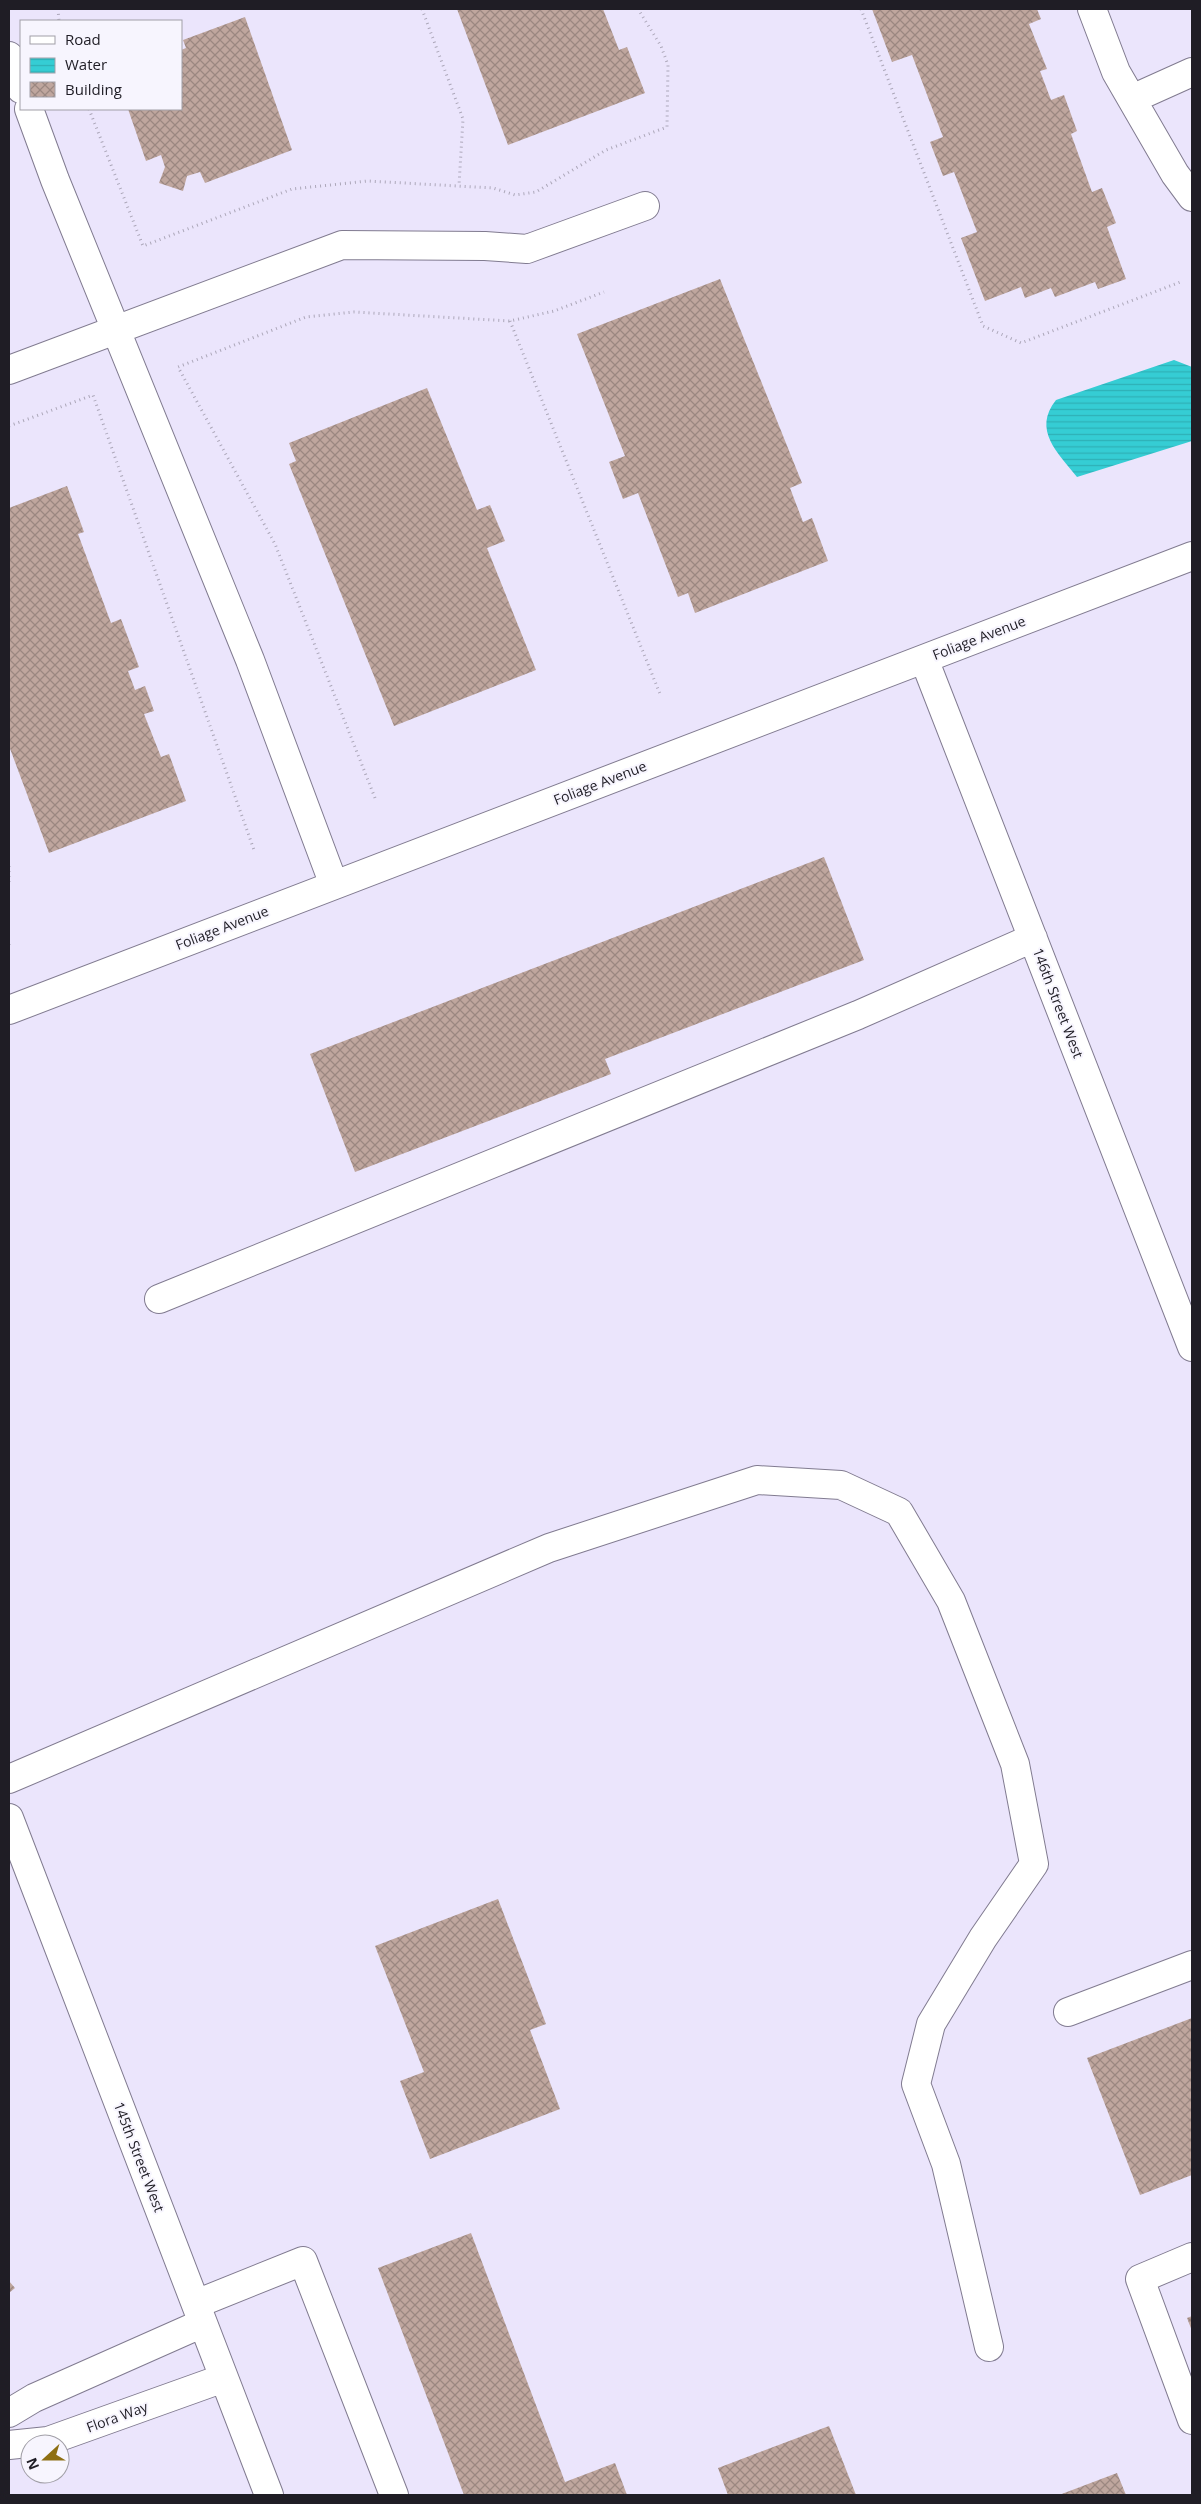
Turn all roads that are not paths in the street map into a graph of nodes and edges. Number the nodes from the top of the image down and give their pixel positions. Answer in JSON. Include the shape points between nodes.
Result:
{"nodes":[{"id":1,"x":1092,"y":9,"type":"edge"},
{"id":2,"x":9,"y":56,"type":"edge"},
{"id":3,"x":1192,"y":72,"type":"edge"},
{"id":4,"x":20,"y":86,"type":"edge"},
{"id":5,"x":1132,"y":99,"type":"junction"},
{"id":6,"x":29,"y":110,"type":"edge"},
{"id":7,"x":1192,"y":197,"type":"edge"},
{"id":8,"x":645,"y":206,"type":"dead end"},
{"id":9,"x":116,"y":330,"type":"junction"},
{"id":10,"x":9,"y":370,"type":"edge"},
{"id":11,"x":1192,"y":556,"type":"edge"},
{"id":12,"x":924,"y":659,"type":"junction"},
{"id":13,"x":334,"y":885,"type":"junction"},
{"id":14,"x":1033,"y":938,"type":"junction"},
{"id":15,"x":9,"y":1010,"type":"edge"},
{"id":16,"x":159,"y":1299,"type":"dead end"},
{"id":17,"x":1192,"y":1347,"type":"edge"},
{"id":18,"x":9,"y":1779,"type":"edge"},
{"id":19,"x":9,"y":1818,"type":"edge"},
{"id":20,"x":1192,"y":1965,"type":"edge"},
{"id":21,"x":1068,"y":2012,"type":"dead end"},
{"id":22,"x":1192,"y":2257,"type":"edge"},
{"id":23,"x":200,"y":2314,"type":"junction"},
{"id":24,"x":989,"y":2347,"type":"dead end"},
{"id":25,"x":224,"y":2378,"type":"junction"},
{"id":26,"x":9,"y":2413,"type":"edge"},
{"id":27,"x":1192,"y":2420,"type":"edge"},
{"id":28,"x":9,"y":2445,"type":"edge"},
{"id":29,"x":269,"y":2495,"type":"edge"},
{"id":30,"x":394,"y":2495,"type":"edge"}],
"edges":[{"from":1,"to":5,"type":"street","via":[[1116,72]]},
{"from":2,"to":4,"type":"street"},
{"from":3,"to":5,"type":"street"},
{"from":5,"to":7,"type":"street"},
{"from":6,"to":9,"type":"street"},
{"from":8,"to":9,"type":"street","via":[[527,249],[342,245]]},
{"from":9,"to":10,"type":"street"},
{"from":9,"to":13,"type":"street","via":[[250,660]]},
{"from":11,"to":12,"type":"street","name":"Foliage Avenue"},
{"from":12,"to":13,"type":"street","name":"Foliage Avenue"},
{"from":12,"to":14,"type":"street","name":"146th Street West"},
{"from":13,"to":15,"type":"street","name":"Foliage Avenue"},
{"from":14,"to":16,"type":"street","via":[[858,1015]]},
{"from":14,"to":17,"type":"street","name":"146th Street West"},
{"from":18,"to":24,"type":"street","via":[[548,1548],[757,1480],[841,1485],[899,1512],[950,1601],[1015,1764],[1034,1864],[983,1938],[931,2024],[916,2084],[946,2164]]},
{"from":19,"to":23,"type":"street","name":"145th Street West"},
{"from":20,"to":21,"type":"street"},
{"from":22,"to":27,"type":"street","via":[[1140,2279]]},
{"from":23,"to":25,"type":"street","name":"145th Street West"},
{"from":23,"to":26,"type":"street"},
{"from":23,"to":30,"type":"street","via":[[303,2261]]},
{"from":25,"to":28,"type":"street","name":"Flora Way","via":[[48,2441]]},
{"from":25,"to":29,"type":"street","name":"145th Street West"}]}
